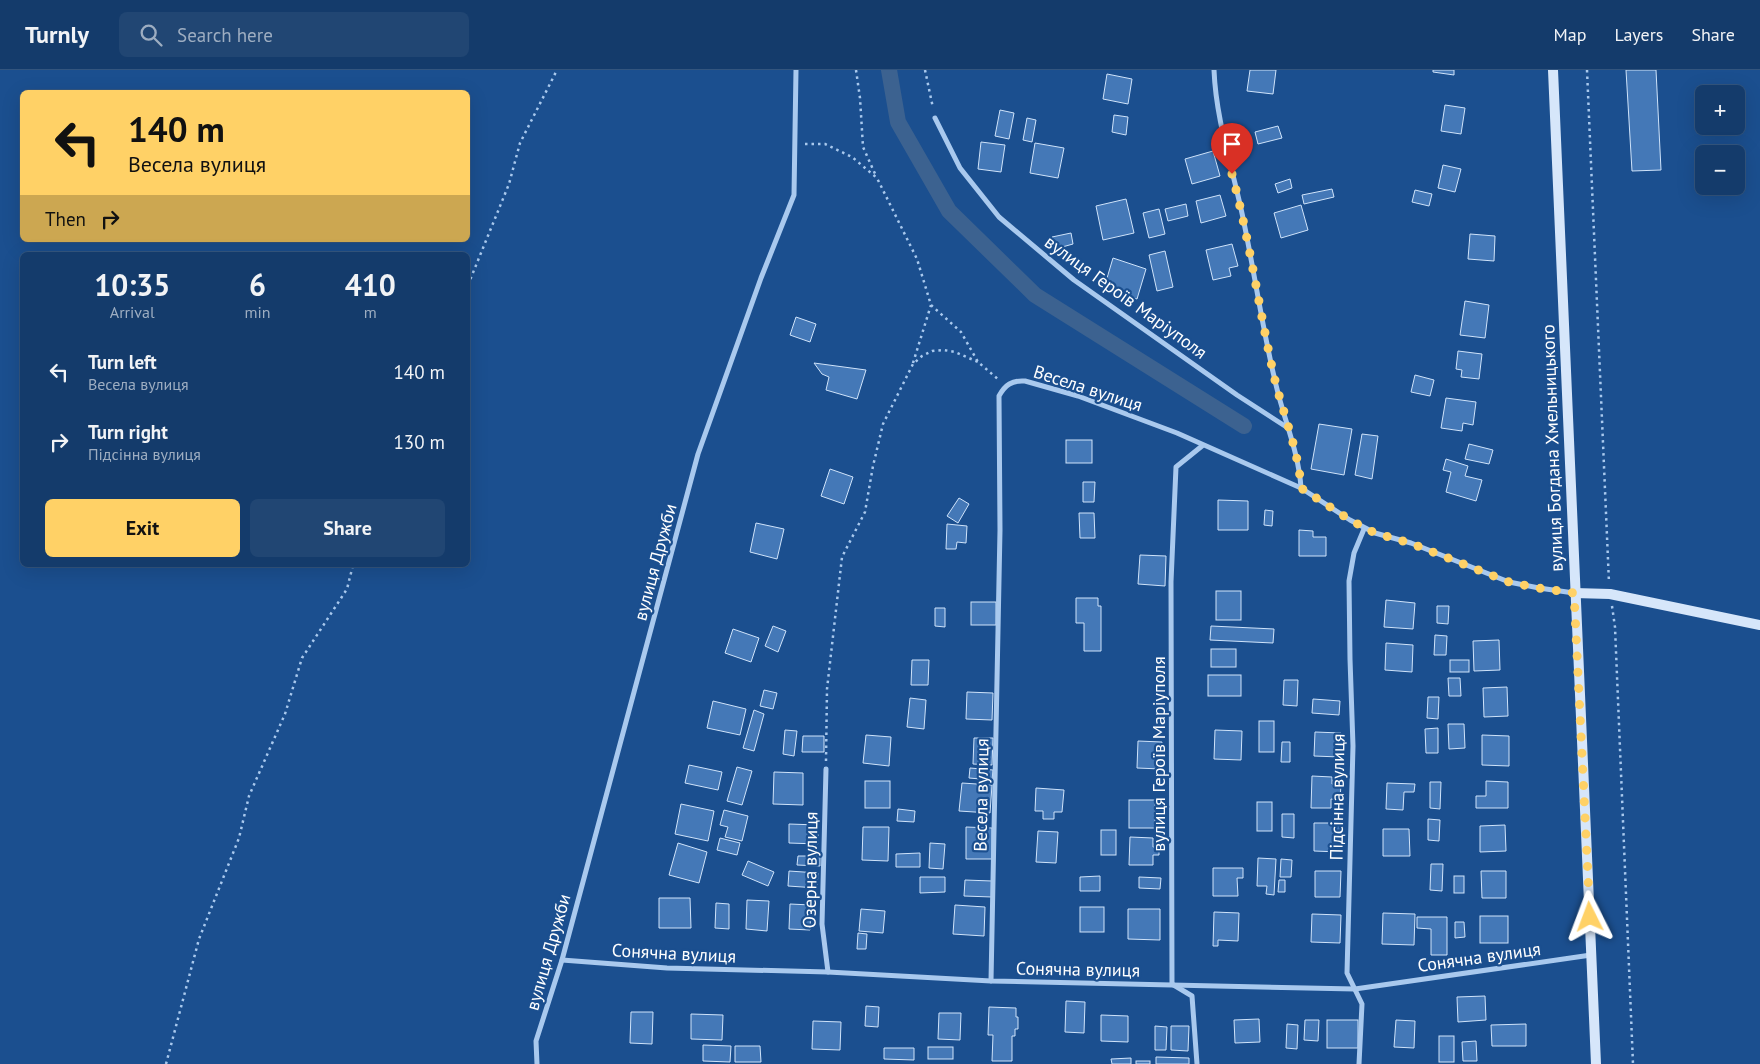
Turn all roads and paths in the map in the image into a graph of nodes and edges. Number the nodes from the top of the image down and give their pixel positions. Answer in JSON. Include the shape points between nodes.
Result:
{"nodes":[{"id":1,"x":557,"y":70,"type":"edge"},
{"id":2,"x":796,"y":70,"type":"edge"},
{"id":3,"x":856,"y":70,"type":"edge"},
{"id":4,"x":925,"y":70,"type":"edge"},
{"id":5,"x":1214,"y":70,"type":"edge"},
{"id":6,"x":1552,"y":70,"type":"edge"},
{"id":7,"x":1587,"y":70,"type":"edge"},
{"id":8,"x":935,"y":118,"type":"joint"},
{"id":9,"x":795,"y":144,"type":"junction"},
{"id":10,"x":877,"y":178,"type":"junction"},
{"id":11,"x":470,"y":280,"type":"edge"},
{"id":12,"x":931,"y":305,"type":"junction"},
{"id":13,"x":978,"y":362,"type":"junction"},
{"id":14,"x":913,"y":364,"type":"junction"},
{"id":15,"x":1006,"y":385,"type":"junction"},
{"id":16,"x":1288,"y":428,"type":"junction"},
{"id":17,"x":1202,"y":446,"type":"junction"},
{"id":18,"x":1301,"y":488,"type":"junction"},
{"id":19,"x":1364,"y":529,"type":"junction"},
{"id":20,"x":352,"y":567,"type":"edge"},
{"id":21,"x":1574,"y":593,"type":"junction"},
{"id":22,"x":1610,"y":594,"type":"junction"},
{"id":23,"x":1760,"y":625,"type":"edge"},
{"id":24,"x":826,"y":769,"type":"joint"},
{"id":25,"x":1592,"y":955,"type":"junction"},
{"id":26,"x":562,"y":960,"type":"junction"},
{"id":27,"x":828,"y":972,"type":"junction"},
{"id":28,"x":991,"y":981,"type":"junction"},
{"id":29,"x":1172,"y":984,"type":"junction"},
{"id":30,"x":1355,"y":989,"type":"junction"},
{"id":31,"x":166,"y":1064,"type":"edge"},
{"id":32,"x":537,"y":1064,"type":"edge"},
{"id":33,"x":1197,"y":1064,"type":"edge"},
{"id":34,"x":1360,"y":1064,"type":"edge"},
{"id":35,"x":1596,"y":1064,"type":"edge"},
{"id":36,"x":1633,"y":1064,"type":"edge"}],
"edges":[{"from":1,"to":11,"type":"path","via":[[520,143],[509,184]]},
{"from":2,"to":9,"type":"street","name":"вулиця Дружби"},
{"from":3,"to":10,"type":"path","via":[[864,147]]},
{"from":4,"to":8,"type":"path"},
{"from":5,"to":16,"type":"street","via":[[1222,134]]},
{"from":6,"to":21,"type":"main road","name":"вулиця Богдана Хмельницького"},
{"from":7,"to":22,"type":"path"},
{"from":8,"to":16,"type":"street","name":"вулиця Героїв Маріуполя","via":[[960,168],[999,216],[1074,280]]},
{"from":9,"to":10,"type":"path","via":[[825,144],[852,157]]},
{"from":9,"to":26,"type":"street","name":"вулиця Дружби","via":[[794,195],[698,454]]},
{"from":10,"to":12,"type":"path","via":[[917,259]]},
{"from":12,"to":13,"type":"path","via":[[961,332]]},
{"from":12,"to":14,"type":"path"},
{"from":13,"to":14,"type":"path","via":[[944,350],[932,351]]},
{"from":13,"to":15,"type":"path"},
{"from":14,"to":24,"type":"path","via":[[883,424],[865,512],[842,557],[827,689]]},
{"from":15,"to":17,"type":"street","name":"Весела вулиця","via":[[1025,381],[1078,396]]},
{"from":15,"to":28,"type":"street","name":"Весела вулиця","via":[[999,396],[1000,530]]},
{"from":16,"to":18,"type":"street"},
{"from":17,"to":18,"type":"street","name":"Весела вулиця"},
{"from":17,"to":29,"type":"street","name":"вулиця Героїв Маріуполя","via":[[1176,467],[1171,582]]},
{"from":18,"to":19,"type":"street","name":"Весела вулиця"},
{"from":19,"to":21,"type":"street","name":"Весела вулиця","via":[[1410,543],[1509,582]]},
{"from":19,"to":30,"type":"street","name":"Підсінна вулиця","via":[[1352,564],[1349,607],[1353,746],[1347,973]]},
{"from":20,"to":31,"type":"path","via":[[347,589],[302,658],[285,714],[249,796],[239,838],[199,939]]},
{"from":21,"to":22,"type":"main road"},
{"from":21,"to":25,"type":"main road","name":"вулиця Богдана Хмельницького"},
{"from":22,"to":23,"type":"main road"},
{"from":22,"to":36,"type":"path","via":[[1615,627]]},
{"from":24,"to":27,"type":"street","name":"Озерна вулиця","via":[[822,924]]},
{"from":25,"to":30,"type":"street","name":"Сонячна вулиця"},
{"from":25,"to":35,"type":"main road","name":"вулиця Богдана Хмельницького"},
{"from":26,"to":27,"type":"street","name":"Сонячна вулиця","via":[[668,968]]},
{"from":26,"to":32,"type":"street","name":"вулиця Дружби","via":[[536,1041]]},
{"from":27,"to":28,"type":"street","name":"Сонячна вулиця"},
{"from":28,"to":29,"type":"street","name":"Сонячна вулиця"},
{"from":29,"to":30,"type":"street","name":"Сонячна вулиця"},
{"from":29,"to":33,"type":"street","via":[[1192,996]]},
{"from":30,"to":34,"type":"street","name":"Підсінна вулиця","via":[[1362,1004]]}]}
